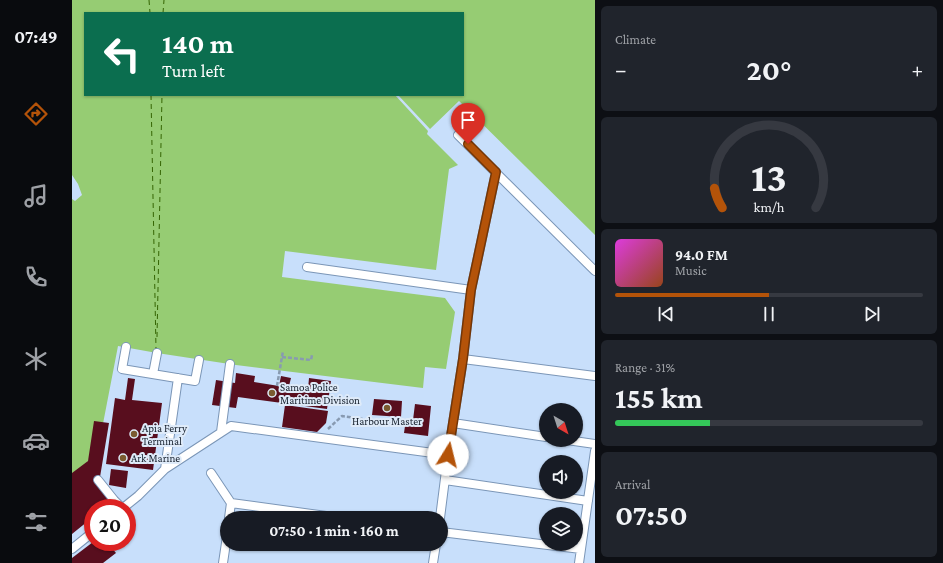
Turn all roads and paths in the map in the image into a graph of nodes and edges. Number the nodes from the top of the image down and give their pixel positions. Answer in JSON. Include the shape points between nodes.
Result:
{"nodes":[{"id":1,"x":458,"y":135,"type":"dead end"},
{"id":2,"x":496,"y":172,"type":"junction"},
{"id":3,"x":307,"y":267,"type":"dead end"},
{"id":4,"x":595,"y":271,"type":"edge"},
{"id":5,"x":471,"y":290,"type":"junction"},
{"id":6,"x":126,"y":347,"type":"dead end"},
{"id":7,"x":283,"y":351,"type":"dead end"},
{"id":8,"x":157,"y":353,"type":"dead end"},
{"id":9,"x":312,"y":355,"type":"dead end"},
{"id":10,"x":282,"y":357,"type":"junction"},
{"id":11,"x":463,"y":359,"type":"junction"},
{"id":12,"x":199,"y":360,"type":"dead end"},
{"id":13,"x":230,"y":364,"type":"dead end"},
{"id":14,"x":153,"y":374,"type":"junction"},
{"id":15,"x":595,"y":376,"type":"edge"},
{"id":16,"x":178,"y":378,"type":"junction"},
{"id":17,"x":277,"y":386,"type":"dead end"},
{"id":18,"x":454,"y":424,"type":"junction"},
{"id":19,"x":404,"y":425,"type":"dead end"},
{"id":20,"x":326,"y":430,"type":"dead end"},
{"id":21,"x":221,"y":432,"type":"junction"},
{"id":22,"x":539,"y":436,"type":"edge"},
{"id":23,"x":583,"y":442,"type":"edge"},
{"id":24,"x":595,"y":444,"type":"edge"},
{"id":25,"x":595,"y":451,"type":"edge"},
{"id":26,"x":448,"y":455,"type":"junction"},
{"id":27,"x":165,"y":469,"type":"junction"},
{"id":28,"x":211,"y":473,"type":"dead end"},
{"id":29,"x":98,"y":480,"type":"dead end"},
{"id":30,"x":445,"y":480,"type":"junction"},
{"id":31,"x":113,"y":499,"type":"edge"},
{"id":32,"x":134,"y":499,"type":"edge"},
{"id":33,"x":588,"y":501,"type":"junction"},
{"id":34,"x":231,"y":502,"type":"junction"},
{"id":35,"x":230,"y":511,"type":"edge"},
{"id":36,"x":293,"y":511,"type":"edge"},
{"id":37,"x":441,"y":511,"type":"edge"},
{"id":38,"x":448,"y":533,"type":"edge"},
{"id":39,"x":583,"y":535,"type":"edge"},
{"id":40,"x":84,"y":539,"type":"edge"},
{"id":41,"x":539,"y":544,"type":"edge"},
{"id":42,"x":72,"y":549,"type":"edge"},
{"id":43,"x":225,"y":551,"type":"edge"},
{"id":44,"x":435,"y":551,"type":"edge"},
{"id":45,"x":581,"y":551,"type":"edge"},
{"id":46,"x":223,"y":563,"type":"edge"},
{"id":47,"x":433,"y":563,"type":"edge"},
{"id":48,"x":579,"y":563,"type":"edge"}],
"edges":[{"from":1,"to":2,"type":"lane"},
{"from":2,"to":4,"type":"lane"},
{"from":2,"to":5,"type":"lane"},
{"from":3,"to":5,"type":"lane"},
{"from":5,"to":11,"type":"lane"},
{"from":6,"to":14,"type":"lane","via":[[122,369]]},
{"from":7,"to":10,"type":"path"},
{"from":8,"to":14,"type":"lane"},
{"from":9,"to":10,"type":"path","via":[[311,360]]},
{"from":10,"to":17,"type":"path"},
{"from":11,"to":15,"type":"lane"},
{"from":11,"to":18,"type":"lane"},
{"from":12,"to":16,"type":"lane","via":[[195,380]]},
{"from":13,"to":21,"type":"lane"},
{"from":14,"to":16,"type":"lane"},
{"from":16,"to":27,"type":"lane"},
{"from":18,"to":22,"type":"lane"},
{"from":18,"to":26,"type":"lane"},
{"from":19,"to":20,"type":"path","via":[[342,416]]},
{"from":21,"to":26,"type":"lane","via":[[230,426]]},
{"from":21,"to":27,"type":"lane"},
{"from":23,"to":24,"type":"lane"},
{"from":25,"to":33,"type":"lane"},
{"from":26,"to":30,"type":"lane"},
{"from":27,"to":32,"type":"lane"},
{"from":28,"to":34,"type":"lane"},
{"from":29,"to":31,"type":"lane"},
{"from":30,"to":33,"type":"lane"},
{"from":30,"to":37,"type":"lane"},
{"from":33,"to":39,"type":"lane"},
{"from":34,"to":35,"type":"lane"},
{"from":34,"to":36,"type":"lane"},
{"from":38,"to":41,"type":"lane"},
{"from":40,"to":42,"type":"lane"},
{"from":43,"to":46,"type":"lane"},
{"from":44,"to":47,"type":"lane"},
{"from":45,"to":48,"type":"lane"}]}
